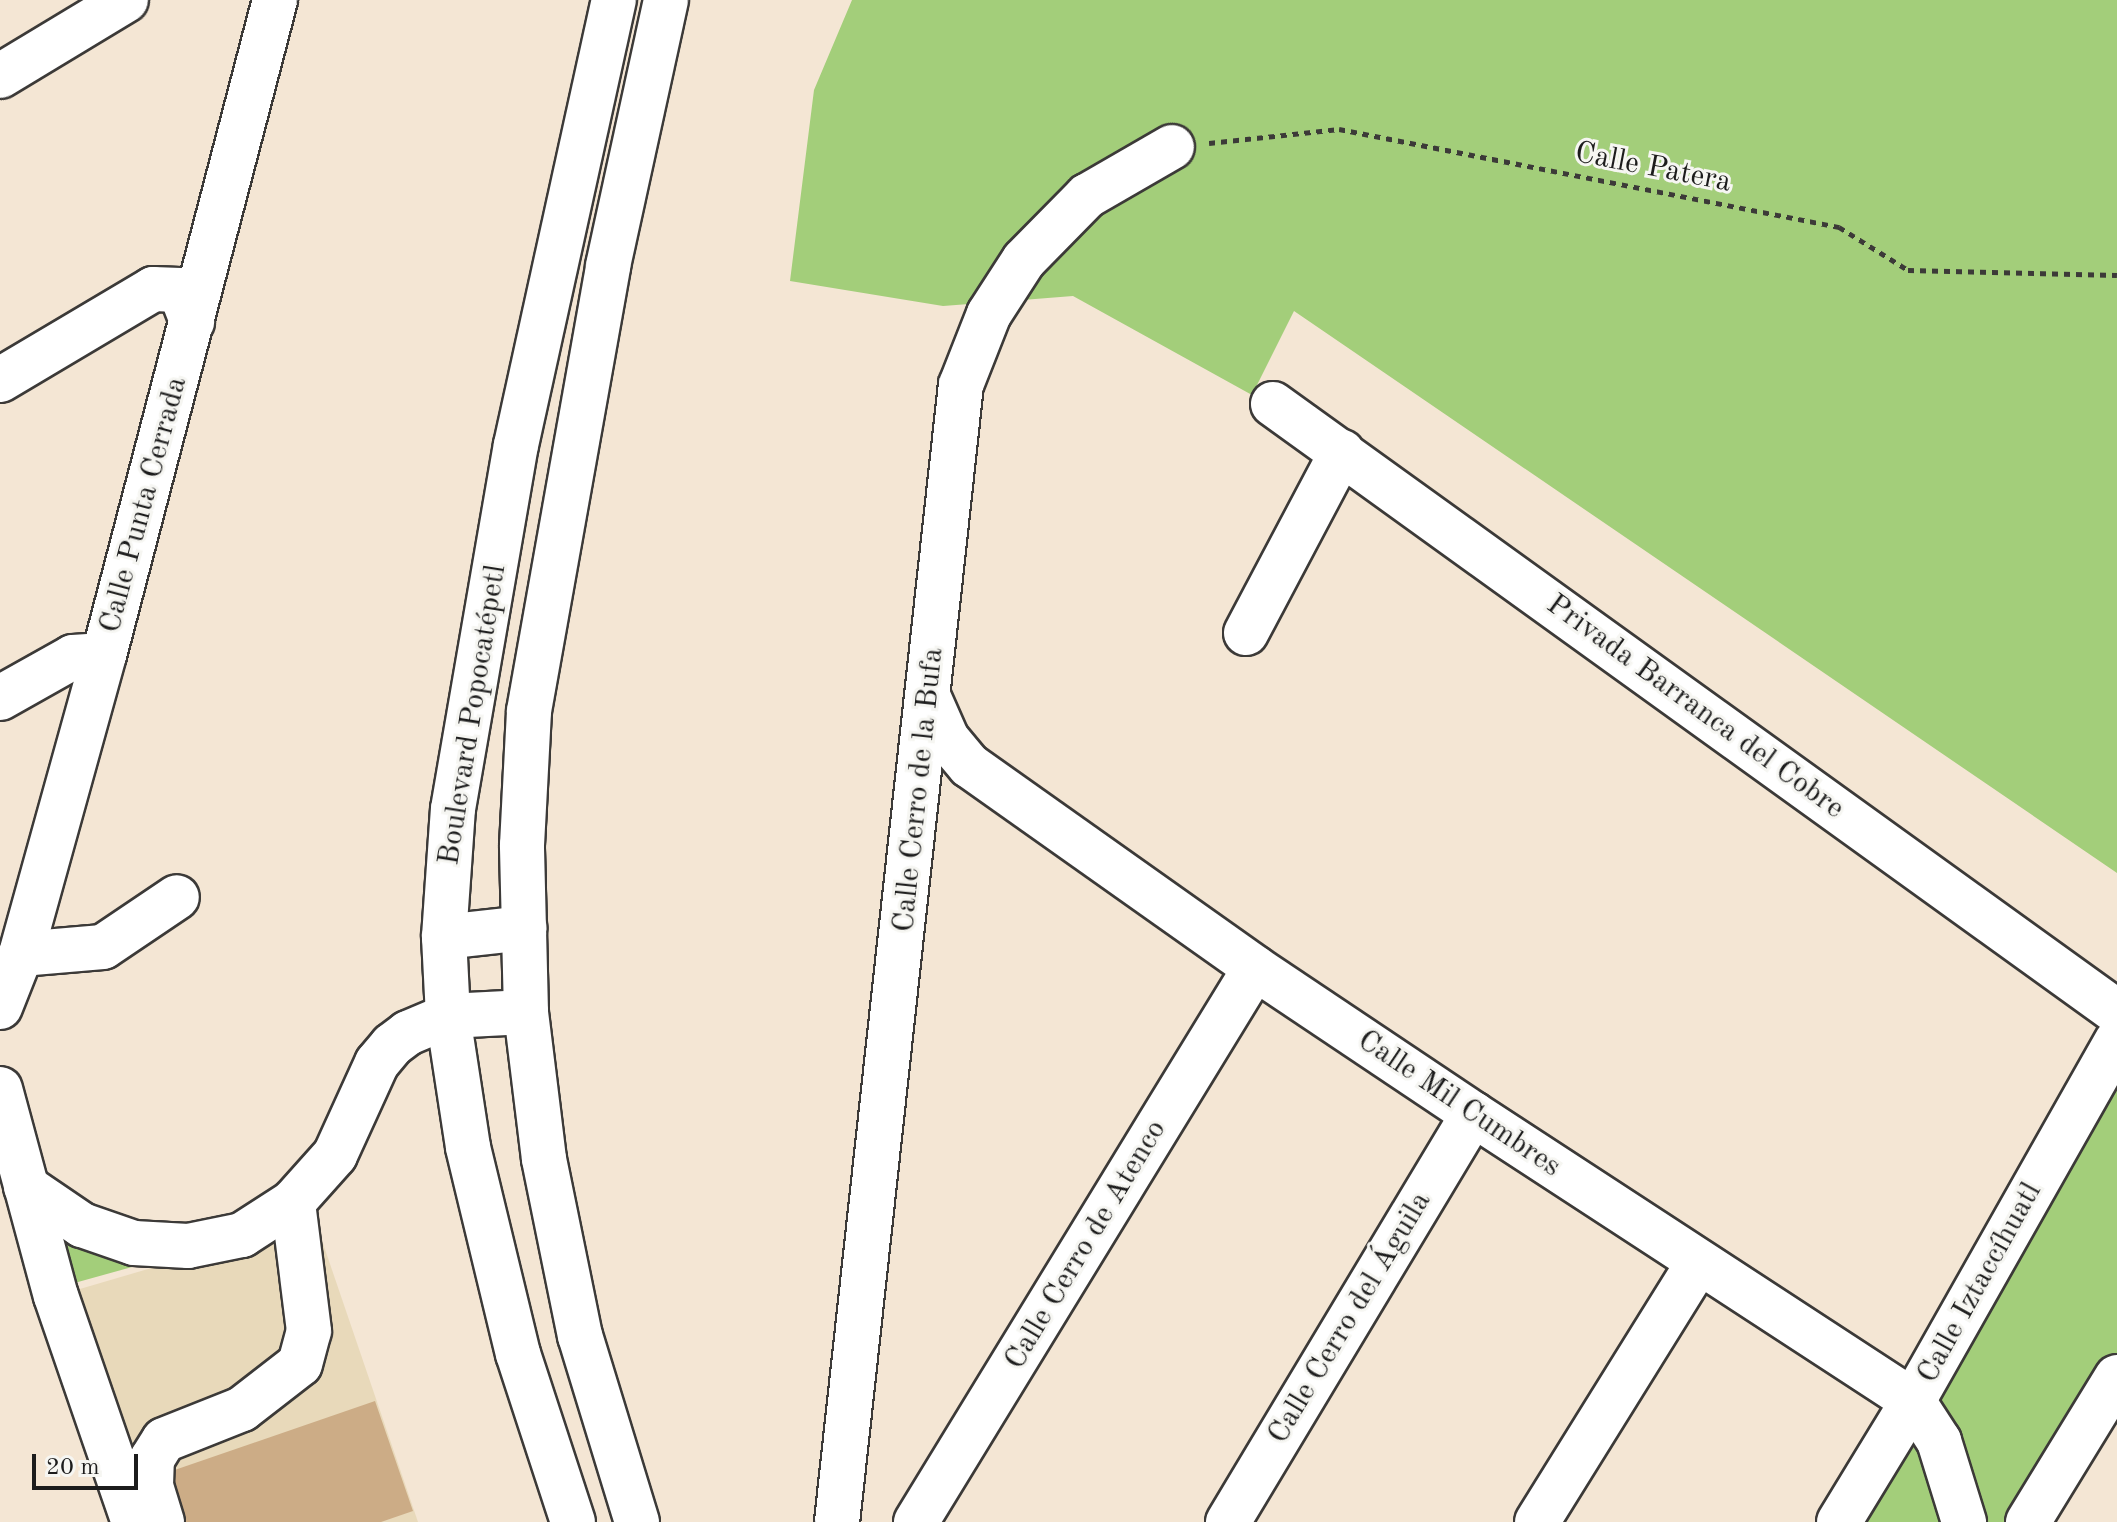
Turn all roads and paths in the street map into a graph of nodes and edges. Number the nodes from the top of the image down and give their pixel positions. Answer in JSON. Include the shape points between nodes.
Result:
{"nodes":[{"id":1,"x":126,"y":0,"type":"edge"},
{"id":2,"x":275,"y":0,"type":"edge"},
{"id":3,"x":614,"y":0,"type":"edge"},
{"id":4,"x":666,"y":0,"type":"edge"},
{"id":5,"x":0,"y":76,"type":"edge"},
{"id":6,"x":1172,"y":147,"type":"joint"},
{"id":7,"x":2117,"y":275,"type":"edge"},
{"id":8,"x":192,"y":322,"type":"junction"},
{"id":9,"x":0,"y":380,"type":"edge"},
{"id":10,"x":1273,"y":404,"type":"dead end"},
{"id":11,"x":1342,"y":452,"type":"junction"},
{"id":12,"x":1246,"y":633,"type":"dead end"},
{"id":13,"x":104,"y":655,"type":"junction"},
{"id":14,"x":0,"y":698,"type":"edge"},
{"id":15,"x":929,"y":698,"type":"junction"},
{"id":16,"x":177,"y":897,"type":"dead end"},
{"id":17,"x":524,"y":928,"type":"junction"},
{"id":18,"x":444,"y":937,"type":"junction"},
{"id":19,"x":21,"y":954,"type":"junction"},
{"id":20,"x":1255,"y":968,"type":"junction"},
{"id":21,"x":0,"y":1007,"type":"edge"},
{"id":22,"x":526,"y":1012,"type":"junction"},
{"id":23,"x":2117,"y":1012,"type":"edge"},
{"id":24,"x":448,"y":1016,"type":"junction"},
{"id":25,"x":2117,"y":1041,"type":"edge"},
{"id":26,"x":0,"y":1089,"type":"edge"},
{"id":27,"x":1473,"y":1114,"type":"junction"},
{"id":28,"x":26,"y":1187,"type":"junction"},
{"id":29,"x":293,"y":1202,"type":"junction"},
{"id":30,"x":1699,"y":1262,"type":"junction"},
{"id":31,"x":2117,"y":1377,"type":"edge"},
{"id":32,"x":1913,"y":1401,"type":"junction"},
{"id":33,"x":134,"y":1522,"type":"edge"},
{"id":34,"x":162,"y":1522,"type":"edge"},
{"id":35,"x":573,"y":1522,"type":"edge"},
{"id":36,"x":637,"y":1522,"type":"edge"},
{"id":37,"x":837,"y":1522,"type":"edge"},
{"id":38,"x":916,"y":1522,"type":"edge"},
{"id":39,"x":1228,"y":1522,"type":"edge"},
{"id":40,"x":1537,"y":1522,"type":"edge"},
{"id":41,"x":1839,"y":1522,"type":"edge"},
{"id":42,"x":1964,"y":1522,"type":"edge"},
{"id":43,"x":2028,"y":1522,"type":"edge"}],
"edges":[{"from":1,"to":5,"type":"street"},
{"from":2,"to":8,"type":"street","name":"Calle Punta Cerrada"},
{"from":3,"to":18,"type":"street","name":"Boulevard Popocatépetl","via":[[513,460],[453,809]]},
{"from":4,"to":17,"type":"street","name":"Boulevard Popocatépetl","via":[[608,266],[529,711]]},
{"from":6,"to":7,"type":"path","name":"Calle Patera","via":[[1339,129],[1839,227],[1908,270]]},
{"from":6,"to":15,"type":"street","name":"Calle Cerro de la Bufa","via":[[1087,196],[1024,260],[989,314],[961,385]]},
{"from":8,"to":9,"type":"street","via":[[180,290],[153,289]]},
{"from":8,"to":13,"type":"street","name":"Calle Punta Cerrada"},
{"from":10,"to":11,"type":"street","name":"Privada Barranca del Cobre"},
{"from":11,"to":12,"type":"street"},
{"from":11,"to":23,"type":"street","name":"Privada Barranca del Cobre"},
{"from":13,"to":14,"type":"street","via":[[73,657]]},
{"from":13,"to":19,"type":"street","name":"Calle Punta Cerrada"},
{"from":15,"to":20,"type":"street","name":"Calle Mil Cumbres","via":[[947,739],[970,766]]},
{"from":15,"to":37,"type":"street","name":"Calle Cerro de la Bufa"},
{"from":16,"to":19,"type":"street","via":[[103,947]]},
{"from":17,"to":18,"type":"street"},
{"from":17,"to":22,"type":"street","name":"Boulevard Popocatépetl"},
{"from":18,"to":24,"type":"street","name":"Boulevard Popocatépetl"},
{"from":19,"to":21,"type":"street","name":"Calle Punta Cerrada"},
{"from":20,"to":27,"type":"street","name":"Calle Mil Cumbres"},
{"from":20,"to":38,"type":"street","name":"Calle Cerro de Atenco"},
{"from":22,"to":24,"type":"street"},
{"from":22,"to":36,"type":"street","name":"Boulevard Popocatépetl","via":[[544,1159],[580,1336]]},
{"from":24,"to":29,"type":"street","via":[[408,1033],[377,1063],[335,1155]]},
{"from":24,"to":35,"type":"street","name":"Boulevard Popocatépetl","via":[[468,1147],[518,1354]]},
{"from":25,"to":32,"type":"street","name":"Calle Iztaccíhuatl"},
{"from":26,"to":28,"type":"street"},
{"from":27,"to":30,"type":"street","name":"Calle Mil Cumbres"},
{"from":27,"to":39,"type":"street","name":"Calle Cerro del Águila"},
{"from":28,"to":29,"type":"street","via":[[82,1225],[148,1244],[188,1246],[242,1235]]},
{"from":28,"to":33,"type":"street","via":[[56,1296]]},
{"from":29,"to":34,"type":"street","via":[[309,1331],[300,1364],[242,1409],[164,1440],[152,1459],[151,1485]]},
{"from":30,"to":32,"type":"street","name":"Calle Mil Cumbres"},
{"from":30,"to":40,"type":"street"},
{"from":31,"to":43,"type":"street"},
{"from":32,"to":41,"type":"street","name":"Calle Iztaccíhuatl"},
{"from":32,"to":42,"type":"street","name":"Calle Mil Cumbres","via":[[1939,1441]]}]}
